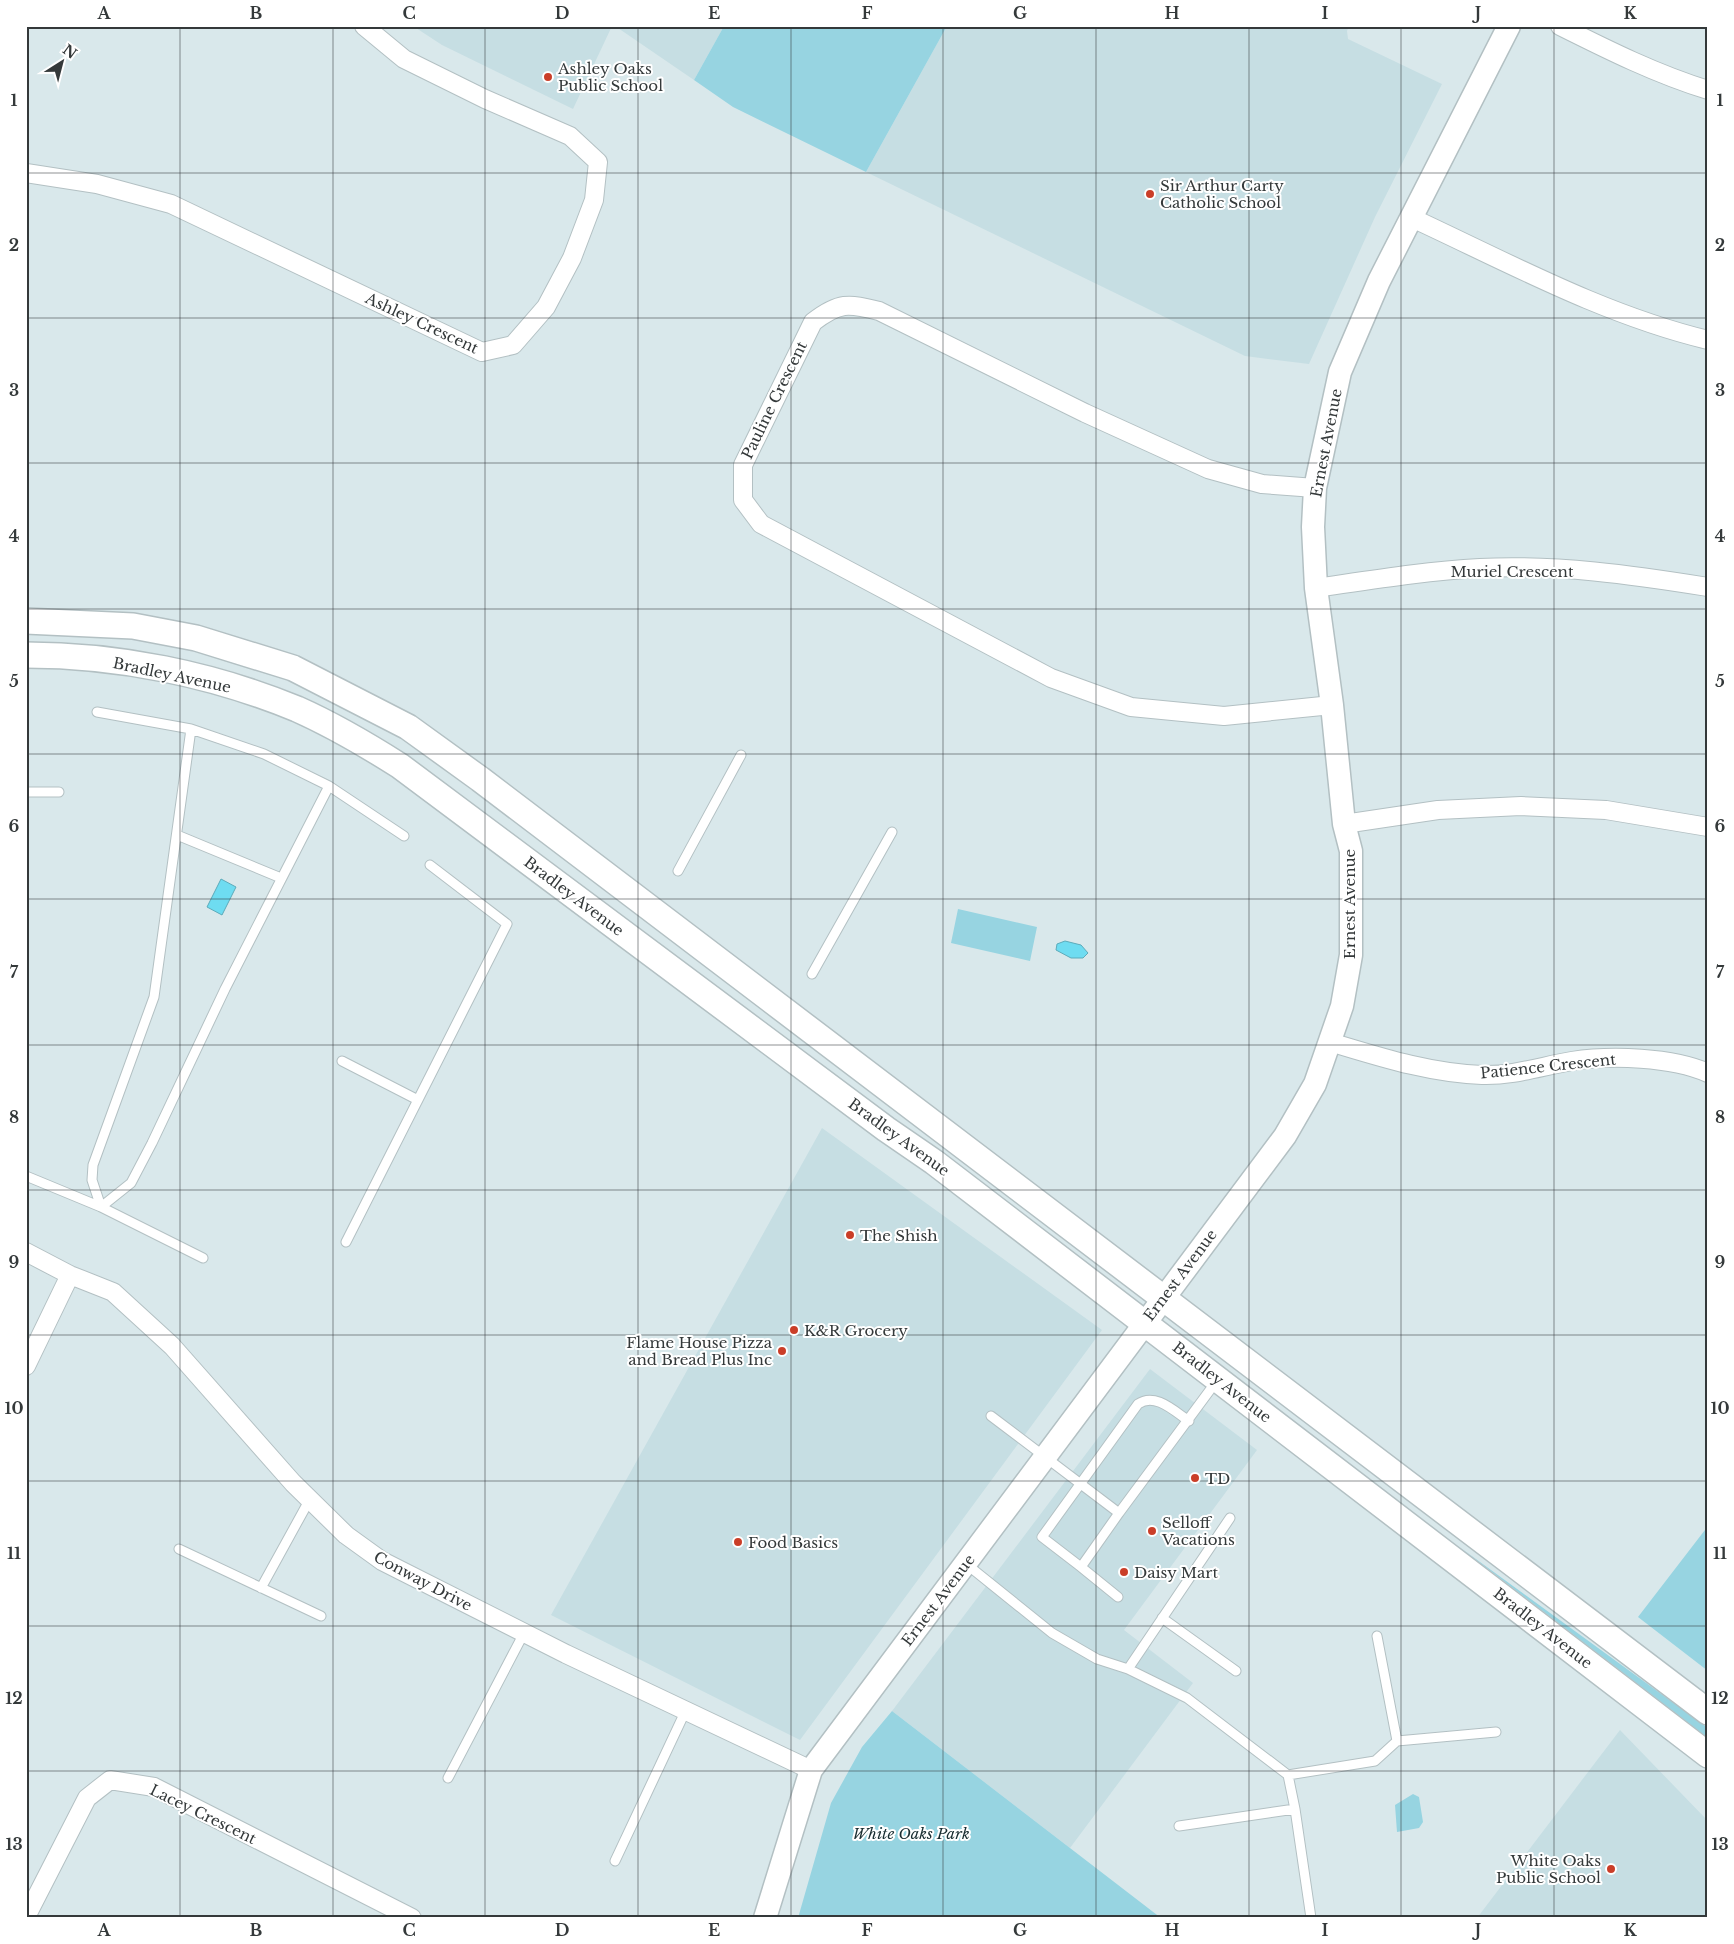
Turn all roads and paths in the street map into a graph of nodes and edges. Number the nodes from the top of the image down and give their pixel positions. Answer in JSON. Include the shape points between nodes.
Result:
{"nodes":[{"id":1,"x":364,"y":26,"type":"edge"},
{"id":2,"x":1509,"y":26,"type":"edge"},
{"id":3,"x":1560,"y":26,"type":"edge"},
{"id":4,"x":1708,"y":90,"type":"edge"},
{"id":5,"x":26,"y":173,"type":"edge"},
{"id":6,"x":1412,"y":218,"type":"junction"},
{"id":7,"x":1708,"y":340,"type":"edge"},
{"id":8,"x":1315,"y":488,"type":"junction"},
{"id":9,"x":1708,"y":587,"type":"edge"},
{"id":10,"x":1316,"y":588,"type":"junction"},
{"id":11,"x":26,"y":621,"type":"edge"},
{"id":12,"x":26,"y":655,"type":"edge"},
{"id":13,"x":1332,"y":705,"type":"junction"},
{"id":14,"x":97,"y":712,"type":"dead end"},
{"id":15,"x":191,"y":729,"type":"junction"},
{"id":16,"x":741,"y":755,"type":"dead end"},
{"id":17,"x":329,"y":786,"type":"junction"},
{"id":18,"x":26,"y":792,"type":"edge"},
{"id":19,"x":59,"y":792,"type":"dead end"},
{"id":20,"x":1344,"y":824,"type":"junction"},
{"id":21,"x":1708,"y":827,"type":"edge"},
{"id":22,"x":892,"y":832,"type":"dead end"},
{"id":23,"x":177,"y":835,"type":"junction"},
{"id":24,"x":404,"y":836,"type":"dead end"},
{"id":25,"x":430,"y":865,"type":"dead end"},
{"id":26,"x":678,"y":871,"type":"dead end"},
{"id":27,"x":281,"y":878,"type":"junction"},
{"id":28,"x":812,"y":974,"type":"dead end"},
{"id":29,"x":1330,"y":1042,"type":"junction"},
{"id":30,"x":342,"y":1062,"type":"dead end"},
{"id":31,"x":1708,"y":1073,"type":"edge"},
{"id":32,"x":418,"y":1100,"type":"junction"},
{"id":33,"x":26,"y":1176,"type":"edge"},
{"id":34,"x":101,"y":1207,"type":"junction"},
{"id":35,"x":346,"y":1242,"type":"dead end"},
{"id":36,"x":26,"y":1252,"type":"edge"},
{"id":37,"x":203,"y":1258,"type":"dead end"},
{"id":38,"x":70,"y":1275,"type":"junction"},
{"id":39,"x":1162,"y":1298,"type":"junction"},
{"id":40,"x":1144,"y":1322,"type":"junction"},
{"id":41,"x":26,"y":1366,"type":"edge"},
{"id":42,"x":1210,"y":1390,"type":"dead end"},
{"id":43,"x":991,"y":1416,"type":"dead end"},
{"id":44,"x":1189,"y":1421,"type":"junction"},
{"id":45,"x":1045,"y":1456,"type":"junction"},
{"id":46,"x":1080,"y":1483,"type":"junction"},
{"id":47,"x":310,"y":1499,"type":"junction"},
{"id":48,"x":1119,"y":1513,"type":"junction"},
{"id":49,"x":1230,"y":1518,"type":"dead end"},
{"id":50,"x":179,"y":1549,"type":"dead end"},
{"id":51,"x":965,"y":1563,"type":"junction"},
{"id":52,"x":1081,"y":1567,"type":"junction"},
{"id":53,"x":261,"y":1588,"type":"junction"},
{"id":54,"x":1118,"y":1597,"type":"dead end"},
{"id":55,"x":321,"y":1616,"type":"dead end"},
{"id":56,"x":1162,"y":1618,"type":"junction"},
{"id":57,"x":524,"y":1632,"type":"junction"},
{"id":58,"x":1377,"y":1636,"type":"dead end"},
{"id":59,"x":1128,"y":1669,"type":"junction"},
{"id":60,"x":1236,"y":1671,"type":"dead end"},
{"id":61,"x":686,"y":1710,"type":"junction"},
{"id":62,"x":1708,"y":1712,"type":"edge"},
{"id":63,"x":1496,"y":1732,"type":"dead end"},
{"id":64,"x":1397,"y":1741,"type":"junction"},
{"id":65,"x":1708,"y":1755,"type":"edge"},
{"id":66,"x":811,"y":1770,"type":"junction"},
{"id":67,"x":1288,"y":1775,"type":"junction"},
{"id":68,"x":448,"y":1778,"type":"dead end"},
{"id":69,"x":1295,"y":1809,"type":"junction"},
{"id":70,"x":1179,"y":1826,"type":"dead end"},
{"id":71,"x":615,"y":1861,"type":"dead end"},
{"id":72,"x":26,"y":1917,"type":"edge"},
{"id":73,"x":412,"y":1918,"type":"edge"},
{"id":74,"x":765,"y":1918,"type":"edge"},
{"id":75,"x":1311,"y":1918,"type":"edge"}],
"edges":[{"from":1,"to":5,"type":"street","name":"Ashley Crescent","via":[[404,59],[570,136],[598,162],[594,200],[572,258],[546,307],[513,345],[482,352],[171,204],[97,184]]},
{"from":2,"to":6,"type":"street","name":"Ernest Avenue"},
{"from":3,"to":4,"type":"street","via":[[1622,56]]},
{"from":6,"to":7,"type":"street","via":[[1601,307],[1673,332]]},
{"from":6,"to":8,"type":"street","name":"Ernest Avenue","via":[[1379,281],[1340,372]]},
{"from":8,"to":10,"type":"street","name":"Ernest Avenue"},
{"from":8,"to":13,"type":"street","name":"Pauline Crescent","via":[[1262,484],[1208,469],[1085,413],[879,311],[854,305],[831,308],[813,322],[743,465],[743,500],[761,524],[1051,678],[1131,707],[1224,716]]},
{"from":9,"to":10,"type":"street","name":"Muriel Crescent","via":[[1629,575],[1481,568],[1408,574]]},
{"from":10,"to":13,"type":"street","name":"Ernest Avenue"},
{"from":11,"to":39,"type":"main road","name":"Bradley Avenue","via":[[133,626],[196,638],[293,668],[408,727]]},
{"from":12,"to":40,"type":"main road","name":"Bradley Avenue","via":[[112,661],[205,678],[298,710],[347,734],[400,766]]},
{"from":13,"to":20,"type":"street","name":"Ernest Avenue"},
{"from":14,"to":15,"type":"lane"},
{"from":15,"to":17,"type":"lane","via":[[264,754]]},
{"from":15,"to":23,"type":"lane"},
{"from":16,"to":26,"type":"lane"},
{"from":17,"to":24,"type":"lane"},
{"from":17,"to":27,"type":"lane"},
{"from":18,"to":19,"type":"lane"},
{"from":20,"to":21,"type":"street","via":[[1438,810],[1521,806],[1606,810]]},
{"from":20,"to":29,"type":"street","name":"Ernest Avenue","via":[[1351,852],[1351,956],[1342,1006]]},
{"from":22,"to":28,"type":"lane"},
{"from":23,"to":27,"type":"lane"},
{"from":23,"to":34,"type":"lane","via":[[154,997],[93,1164],[92,1180]]},
{"from":25,"to":32,"type":"lane","via":[[507,924]]},
{"from":27,"to":34,"type":"lane","via":[[131,1183]]},
{"from":29,"to":31,"type":"street","name":"Patience Crescent","via":[[1406,1065],[1483,1075],[1530,1072],[1572,1061],[1618,1059],[1693,1067]]},
{"from":29,"to":39,"type":"street","name":"Ernest Avenue","via":[[1315,1084],[1285,1136]]},
{"from":30,"to":32,"type":"lane"},
{"from":32,"to":35,"type":"lane"},
{"from":33,"to":34,"type":"lane"},
{"from":34,"to":37,"type":"lane"},
{"from":36,"to":38,"type":"street","name":"Conway Drive"},
{"from":38,"to":41,"type":"street"},
{"from":38,"to":47,"type":"street","name":"Conway Drive","via":[[113,1292],[172,1346],[228,1412]]},
{"from":39,"to":40,"type":"street","name":"Ernest Avenue"},
{"from":39,"to":62,"type":"main road","name":"Bradley Avenue"},
{"from":40,"to":45,"type":"street","name":"Ernest Avenue"},
{"from":40,"to":65,"type":"main road","name":"Bradley Avenue"},
{"from":42,"to":44,"type":"lane"},
{"from":43,"to":45,"type":"lane"},
{"from":44,"to":46,"type":"lane","via":[[1157,1400],[1143,1400]]},
{"from":44,"to":48,"type":"lane"},
{"from":45,"to":46,"type":"lane"},
{"from":45,"to":51,"type":"street","name":"Ernest Avenue"},
{"from":46,"to":48,"type":"lane"},
{"from":46,"to":52,"type":"lane","via":[[1042,1537]]},
{"from":47,"to":53,"type":"lane"},
{"from":47,"to":57,"type":"street","name":"Conway Drive","via":[[346,1535],[382,1561]]},
{"from":48,"to":52,"type":"lane"},
{"from":49,"to":56,"type":"lane"},
{"from":50,"to":53,"type":"lane"},
{"from":51,"to":59,"type":"lane","via":[[1052,1633],[1097,1659]]},
{"from":51,"to":66,"type":"street","name":"Ernest Avenue"},
{"from":52,"to":54,"type":"lane"},
{"from":53,"to":55,"type":"lane"},
{"from":56,"to":59,"type":"lane"},
{"from":56,"to":60,"type":"lane"},
{"from":57,"to":61,"type":"street","name":"Conway Drive"},
{"from":57,"to":68,"type":"lane"},
{"from":58,"to":64,"type":"lane"},
{"from":59,"to":67,"type":"lane","via":[[1187,1698]]},
{"from":61,"to":66,"type":"street","name":"Conway Drive"},
{"from":61,"to":71,"type":"lane"},
{"from":63,"to":64,"type":"lane"},
{"from":64,"to":67,"type":"lane","via":[[1375,1761]]},
{"from":66,"to":74,"type":"street","name":"Ernest Avenue"},
{"from":67,"to":69,"type":"lane"},
{"from":69,"to":70,"type":"lane"},
{"from":69,"to":75,"type":"lane"},
{"from":72,"to":73,"type":"street","name":"Lacey Crescent","via":[[87,1798],[110,1780],[154,1788]]}]}
